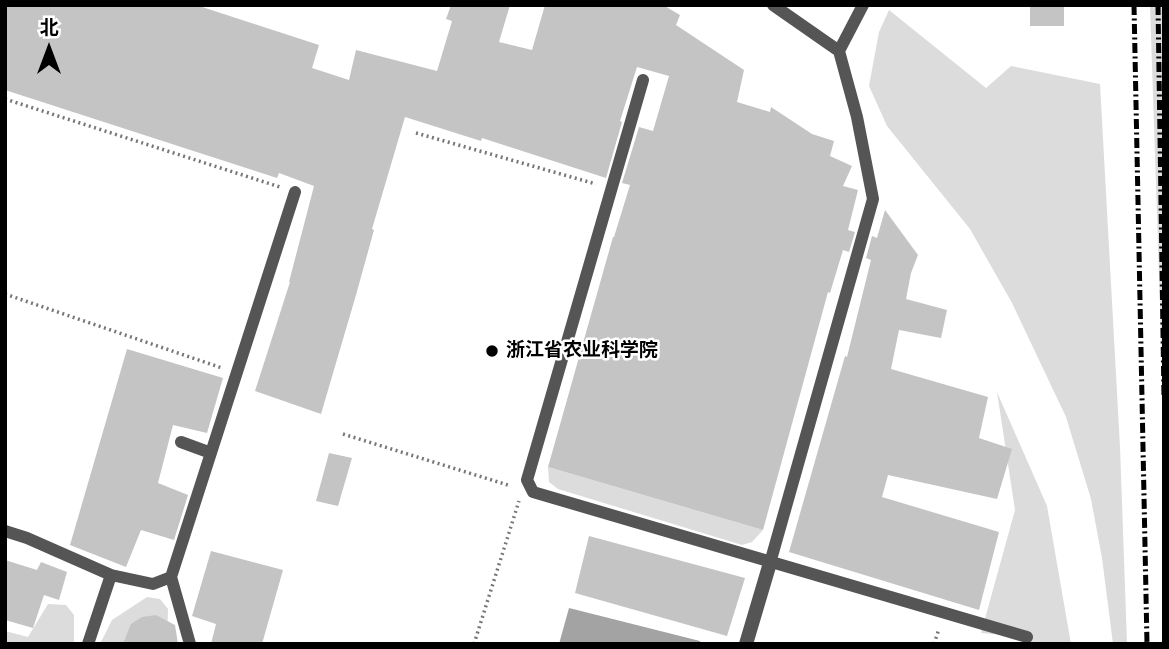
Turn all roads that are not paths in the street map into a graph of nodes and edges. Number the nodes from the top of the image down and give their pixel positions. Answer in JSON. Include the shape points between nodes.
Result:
{"nodes":[{"id":1,"x":773,"y":5,"type":"edge"},
{"id":2,"x":863,"y":5,"type":"edge"},
{"id":3,"x":839,"y":51,"type":"junction"},
{"id":4,"x":643,"y":80,"type":"dead end"},
{"id":5,"x":295,"y":192,"type":"road end"},
{"id":6,"x":181,"y":442,"type":"dead end"},
{"id":7,"x":211,"y":453,"type":"junction"},
{"id":8,"x":5,"y":531,"type":"edge"},
{"id":9,"x":770,"y":563,"type":"junction"},
{"id":10,"x":111,"y":575,"type":"junction"},
{"id":11,"x":171,"y":577,"type":"junction"},
{"id":12,"x":1027,"y":637,"type":"dead end"},
{"id":13,"x":88,"y":644,"type":"edge"},
{"id":14,"x":190,"y":644,"type":"edge"},
{"id":15,"x":746,"y":644,"type":"edge"}],
"edges":[{"from":1,"to":3,"type":"lane"},
{"from":2,"to":3,"type":"lane"},
{"from":3,"to":9,"type":"lane","via":[[873,199]]},
{"from":4,"to":9,"type":"lane","via":[[527,480],[528,491]]},
{"from":5,"to":7,"type":"lane"},
{"from":6,"to":7,"type":"lane"},
{"from":7,"to":11,"type":"lane"},
{"from":8,"to":10,"type":"lane"},
{"from":9,"to":12,"type":"lane"},
{"from":9,"to":15,"type":"street"},
{"from":10,"to":11,"type":"lane","via":[[153,584]]},
{"from":10,"to":13,"type":"lane"},
{"from":11,"to":14,"type":"lane"}]}
